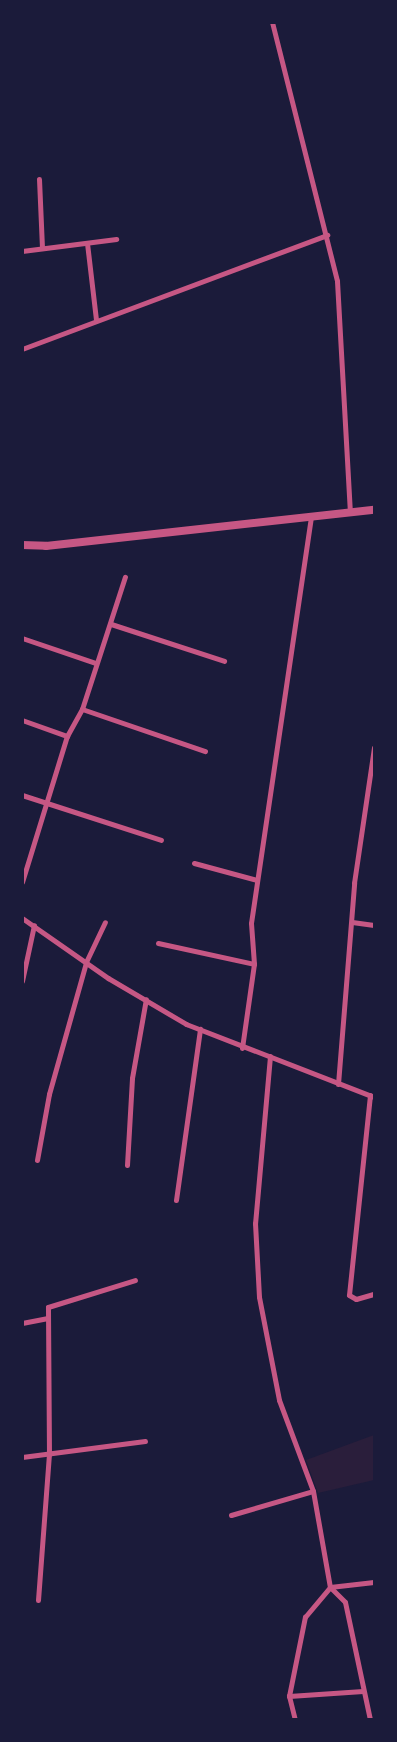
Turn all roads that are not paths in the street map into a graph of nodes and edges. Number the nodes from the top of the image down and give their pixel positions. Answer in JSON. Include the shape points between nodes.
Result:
{"nodes":[{"id":1,"x":272,"y":22,"type":"edge"},
{"id":2,"x":39,"y":179,"type":"dead end"},
{"id":3,"x":327,"y":235,"type":"junction"},
{"id":4,"x":116,"y":239,"type":"dead end"},
{"id":5,"x":87,"y":243,"type":"junction"},
{"id":6,"x":42,"y":248,"type":"junction"},
{"id":7,"x":22,"y":250,"type":"edge"},
{"id":8,"x":96,"y":320,"type":"junction"},
{"id":9,"x":22,"y":350,"type":"edge"},
{"id":10,"x":374,"y":510,"type":"edge"},
{"id":11,"x":350,"y":512,"type":"junction"},
{"id":12,"x":311,"y":518,"type":"junction"},
{"id":13,"x":22,"y":545,"type":"edge"},
{"id":14,"x":124,"y":577,"type":"dead end"},
{"id":15,"x":111,"y":624,"type":"junction"},
{"id":16,"x":22,"y":638,"type":"edge"},
{"id":17,"x":224,"y":661,"type":"dead end"},
{"id":18,"x":96,"y":663,"type":"junction"},
{"id":19,"x":82,"y":709,"type":"junction"},
{"id":20,"x":22,"y":720,"type":"edge"},
{"id":21,"x":68,"y":736,"type":"junction"},
{"id":22,"x":374,"y":747,"type":"edge"},
{"id":23,"x":205,"y":751,"type":"dead end"},
{"id":24,"x":22,"y":795,"type":"edge"},
{"id":25,"x":49,"y":804,"type":"junction"},
{"id":26,"x":161,"y":840,"type":"dead end"},
{"id":27,"x":194,"y":863,"type":"dead end"},
{"id":28,"x":257,"y":880,"type":"junction"},
{"id":29,"x":22,"y":882,"type":"edge"},
{"id":30,"x":22,"y":918,"type":"edge"},
{"id":31,"x":105,"y":922,"type":"dead end"},
{"id":32,"x":352,"y":922,"type":"junction"},
{"id":33,"x":374,"y":924,"type":"edge"},
{"id":34,"x":34,"y":925,"type":"junction"},
{"id":35,"x":158,"y":943,"type":"dead end"},
{"id":36,"x":86,"y":962,"type":"junction"},
{"id":37,"x":254,"y":964,"type":"junction"},
{"id":38,"x":22,"y":981,"type":"edge"},
{"id":39,"x":146,"y":999,"type":"junction"},
{"id":40,"x":200,"y":1029,"type":"junction"},
{"id":41,"x":242,"y":1048,"type":"junction"},
{"id":42,"x":270,"y":1056,"type":"junction"},
{"id":43,"x":338,"y":1084,"type":"junction"},
{"id":44,"x":372,"y":1096,"type":"edge"},
{"id":45,"x":37,"y":1160,"type":"dead end"},
{"id":46,"x":127,"y":1165,"type":"dead end"},
{"id":47,"x":176,"y":1200,"type":"dead end"},
{"id":48,"x":135,"y":1280,"type":"dead end"},
{"id":49,"x":374,"y":1294,"type":"edge"},
{"id":50,"x":47,"y":1318,"type":"junction"},
{"id":51,"x":22,"y":1323,"type":"edge"},
{"id":52,"x":145,"y":1441,"type":"dead end"},
{"id":53,"x":49,"y":1454,"type":"junction"},
{"id":54,"x":22,"y":1457,"type":"edge"},
{"id":55,"x":313,"y":1491,"type":"junction"},
{"id":56,"x":231,"y":1515,"type":"dead end"},
{"id":57,"x":374,"y":1582,"type":"edge"},
{"id":58,"x":330,"y":1587,"type":"junction"},
{"id":59,"x":38,"y":1600,"type":"dead end"},
{"id":60,"x":363,"y":1691,"type":"junction"},
{"id":61,"x":289,"y":1696,"type":"junction"},
{"id":62,"x":295,"y":1720,"type":"edge"},
{"id":63,"x":370,"y":1720,"type":"edge"}],
"edges":[{"from":1,"to":3,"type":"street"},
{"from":2,"to":6,"type":"street"},
{"from":3,"to":8,"type":"street"},
{"from":3,"to":11,"type":"street","via":[[337,280]]},
{"from":4,"to":5,"type":"street"},
{"from":5,"to":6,"type":"street"},
{"from":5,"to":8,"type":"street"},
{"from":6,"to":7,"type":"street"},
{"from":8,"to":9,"type":"street"},
{"from":10,"to":11,"type":"street"},
{"from":11,"to":12,"type":"street"},
{"from":12,"to":13,"type":"street"},
{"from":12,"to":28,"type":"street"},
{"from":14,"to":15,"type":"street"},
{"from":15,"to":17,"type":"street"},
{"from":15,"to":18,"type":"street"},
{"from":16,"to":18,"type":"street"},
{"from":18,"to":19,"type":"street"},
{"from":19,"to":21,"type":"street"},
{"from":19,"to":23,"type":"street"},
{"from":20,"to":21,"type":"street"},
{"from":21,"to":25,"type":"street"},
{"from":22,"to":32,"type":"street"},
{"from":24,"to":25,"type":"street"},
{"from":25,"to":26,"type":"street"},
{"from":25,"to":29,"type":"street"},
{"from":27,"to":28,"type":"street"},
{"from":28,"to":37,"type":"street","via":[[251,923]]},
{"from":30,"to":34,"type":"street"},
{"from":31,"to":36,"type":"street"},
{"from":32,"to":33,"type":"street"},
{"from":32,"to":43,"type":"street"},
{"from":34,"to":36,"type":"street"},
{"from":34,"to":38,"type":"street"},
{"from":35,"to":37,"type":"street"},
{"from":36,"to":39,"type":"street"},
{"from":36,"to":45,"type":"street","via":[[49,1094]]},
{"from":37,"to":41,"type":"street"},
{"from":39,"to":40,"type":"street"},
{"from":39,"to":46,"type":"street","via":[[132,1078]]},
{"from":40,"to":41,"type":"street"},
{"from":40,"to":47,"type":"street"},
{"from":41,"to":42,"type":"street"},
{"from":42,"to":43,"type":"street"},
{"from":42,"to":55,"type":"street","via":[[255,1223],[260,1297],[279,1400]]},
{"from":43,"to":44,"type":"street"},
{"from":44,"to":49,"type":"street","via":[[349,1295],[356,1299]]},
{"from":48,"to":50,"type":"street","via":[[49,1305]]},
{"from":50,"to":51,"type":"street"},
{"from":50,"to":53,"type":"street"},
{"from":52,"to":53,"type":"street"},
{"from":53,"to":54,"type":"street"},
{"from":53,"to":59,"type":"street"},
{"from":55,"to":56,"type":"street"},
{"from":55,"to":58,"type":"street"},
{"from":57,"to":58,"type":"street"},
{"from":58,"to":60,"type":"street","via":[[345,1602]]},
{"from":58,"to":61,"type":"street","via":[[305,1617]]},
{"from":60,"to":61,"type":"street"},
{"from":60,"to":63,"type":"street"},
{"from":61,"to":62,"type":"street"}]}
